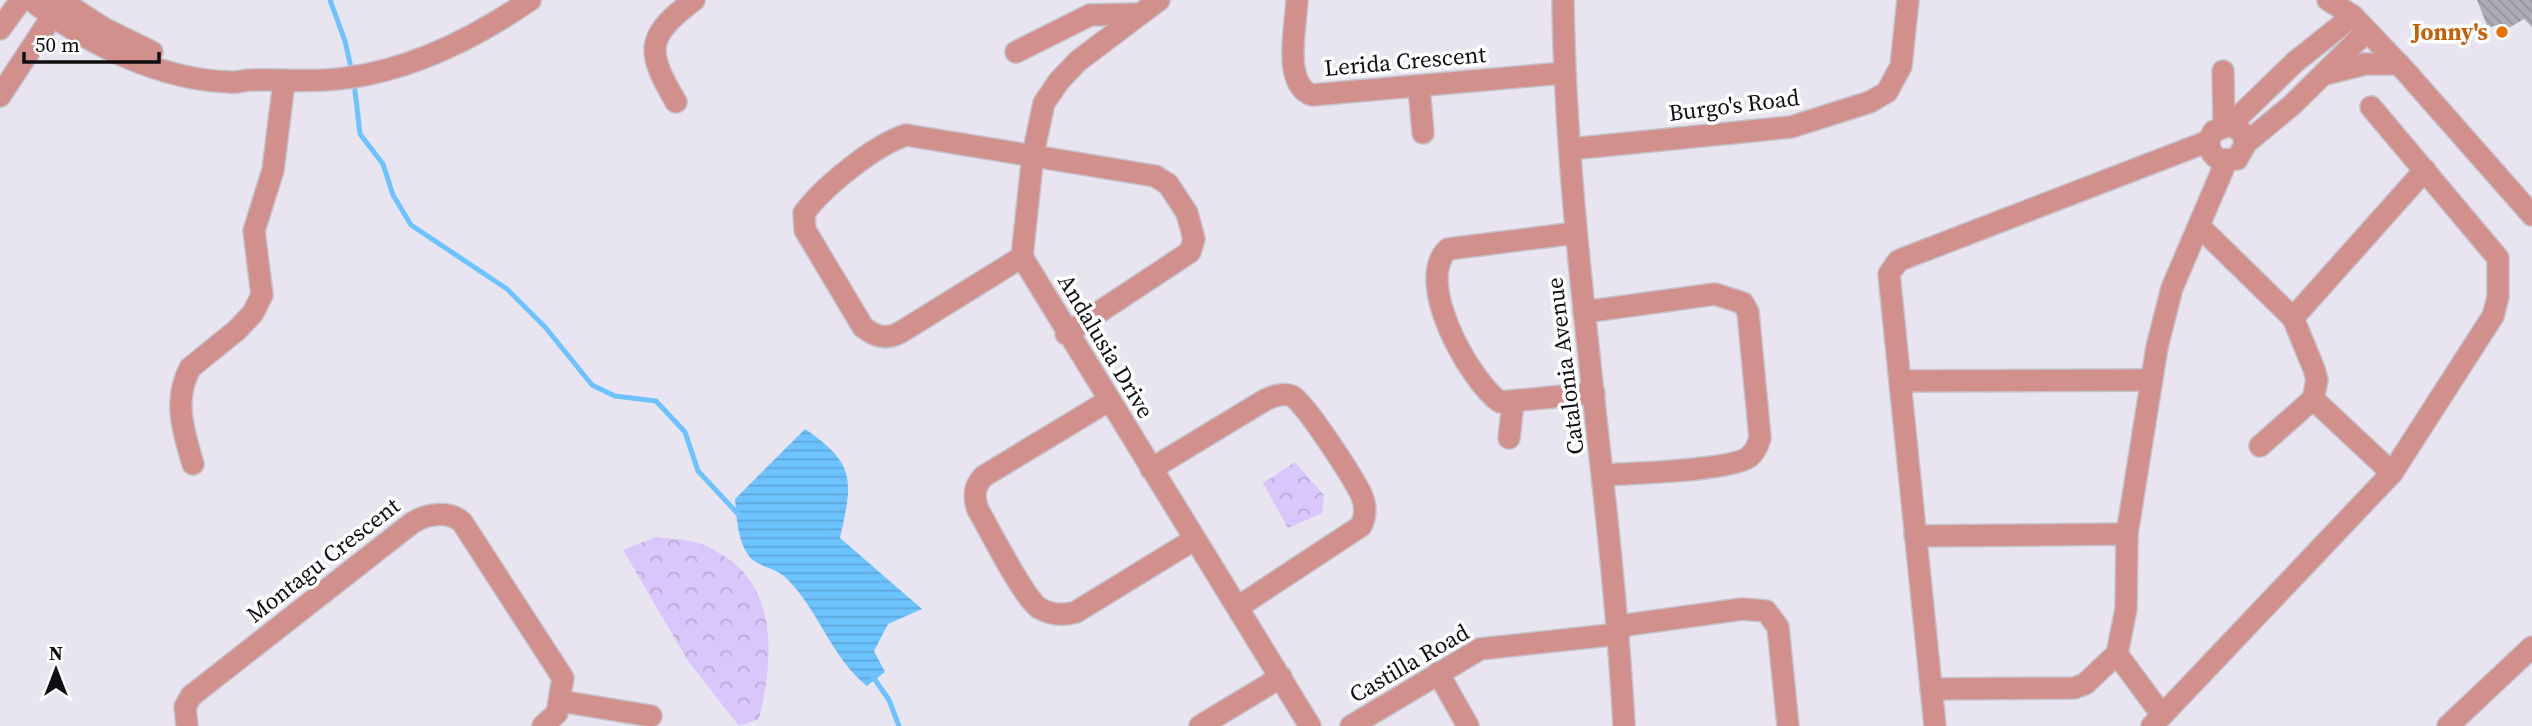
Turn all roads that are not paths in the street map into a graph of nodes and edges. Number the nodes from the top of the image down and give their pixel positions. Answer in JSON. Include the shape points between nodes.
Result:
{"nodes":[{"id":1,"x":21,"y":0,"type":"edge"},
{"id":2,"x":31,"y":0,"type":"edge"},
{"id":3,"x":530,"y":0,"type":"edge"},
{"id":4,"x":694,"y":0,"type":"edge"},
{"id":5,"x":1159,"y":0,"type":"edge"},
{"id":6,"x":1297,"y":0,"type":"edge"},
{"id":7,"x":1563,"y":0,"type":"edge"},
{"id":8,"x":1908,"y":0,"type":"edge"},
{"id":9,"x":2328,"y":0,"type":"edge"},
{"id":10,"x":58,"y":6,"type":"edge"},
{"id":11,"x":1138,"y":14,"type":"junction"},
{"id":12,"x":2354,"y":15,"type":"edge"},
{"id":13,"x":0,"y":29,"type":"edge"},
{"id":14,"x":1016,"y":51,"type":"dead end"},
{"id":15,"x":2295,"y":62,"type":"junction"},
{"id":16,"x":2399,"y":64,"type":"junction"},
{"id":17,"x":2223,"y":71,"type":"dead end"},
{"id":18,"x":1564,"y":73,"type":"junction"},
{"id":19,"x":2321,"y":78,"type":"junction"},
{"id":20,"x":285,"y":82,"type":"junction"},
{"id":21,"x":2,"y":86,"type":"edge"},
{"id":22,"x":1419,"y":88,"type":"junction"},
{"id":23,"x":676,"y":103,"type":"dead end"},
{"id":24,"x":2371,"y":107,"type":"dead end"},
{"id":25,"x":2227,"y":125,"type":"junction"},
{"id":26,"x":1423,"y":133,"type":"dead end"},
{"id":27,"x":2209,"y":141,"type":"junction"},
{"id":28,"x":2246,"y":143,"type":"junction"},
{"id":29,"x":1570,"y":149,"type":"junction"},
{"id":30,"x":1033,"y":154,"type":"junction"},
{"id":31,"x":2226,"y":162,"type":"junction"},
{"id":32,"x":2425,"y":170,"type":"junction"},
{"id":33,"x":2532,"y":215,"type":"edge"},
{"id":34,"x":2200,"y":227,"type":"junction"},
{"id":35,"x":1576,"y":233,"type":"junction"},
{"id":36,"x":1022,"y":257,"type":"junction"},
{"id":37,"x":1584,"y":312,"type":"junction"},
{"id":38,"x":2293,"y":318,"type":"junction"},
{"id":39,"x":1066,"y":334,"type":"junction"},
{"id":40,"x":2151,"y":380,"type":"junction"},
{"id":41,"x":1900,"y":382,"type":"junction"},
{"id":42,"x":1594,"y":393,"type":"junction"},
{"id":43,"x":2313,"y":399,"type":"junction"},
{"id":44,"x":1108,"y":401,"type":"junction"},
{"id":45,"x":1513,"y":403,"type":"junction"},
{"id":46,"x":1509,"y":438,"type":"dead end"},
{"id":47,"x":2260,"y":446,"type":"dead end"},
{"id":48,"x":192,"y":464,"type":"dead end"},
{"id":49,"x":1151,"y":469,"type":"junction"},
{"id":50,"x":2392,"y":473,"type":"junction"},
{"id":51,"x":1604,"y":475,"type":"junction"},
{"id":52,"x":2127,"y":534,"type":"junction"},
{"id":53,"x":1915,"y":536,"type":"junction"},
{"id":54,"x":1195,"y":539,"type":"junction"},
{"id":55,"x":1237,"y":607,"type":"junction"},
{"id":56,"x":1619,"y":630,"type":"junction"},
{"id":57,"x":2532,"y":647,"type":"edge"},
{"id":58,"x":2117,"y":654,"type":"junction"},
{"id":59,"x":1438,"y":673,"type":"junction"},
{"id":60,"x":1281,"y":677,"type":"junction"},
{"id":61,"x":1931,"y":689,"type":"junction"},
{"id":62,"x":560,"y":701,"type":"junction"},
{"id":63,"x":651,"y":716,"type":"dead end"},
{"id":64,"x":2157,"y":720,"type":"edge"},
{"id":65,"x":187,"y":726,"type":"edge"},
{"id":66,"x":543,"y":726,"type":"edge"},
{"id":67,"x":1200,"y":726,"type":"edge"},
{"id":68,"x":1310,"y":726,"type":"edge"},
{"id":69,"x":1351,"y":726,"type":"edge"},
{"id":70,"x":1468,"y":726,"type":"edge"},
{"id":71,"x":1624,"y":726,"type":"edge"},
{"id":72,"x":1788,"y":726,"type":"edge"},
{"id":73,"x":1935,"y":726,"type":"edge"},
{"id":74,"x":2448,"y":726,"type":"edge"}],
"edges":[{"from":1,"to":13,"type":"street"},
{"from":2,"to":10,"type":"street"},
{"from":3,"to":20,"type":"street","via":[[453,46],[378,72]]},
{"from":4,"to":23,"type":"street","via":[[664,24],[655,42],[656,61]]},
{"from":5,"to":11,"type":"street"},
{"from":6,"to":22,"type":"street","name":"Lerida Crescent","via":[[1294,69],[1303,92],[1327,96]]},
{"from":7,"to":18,"type":"street","name":"Catalonia Avenue"},
{"from":8,"to":29,"type":"street","name":"Burgo's Road","via":[[1900,66],[1887,92],[1870,102],[1791,127]]},
{"from":9,"to":12,"type":"street"},
{"from":10,"to":20,"type":"street","via":[[141,48],[250,80]]},
{"from":10,"to":21,"type":"street"},
{"from":11,"to":14,"type":"street","via":[[1090,15]]},
{"from":11,"to":30,"type":"street","via":[[1059,81],[1044,103]]},
{"from":12,"to":15,"type":"street"},
{"from":12,"to":16,"type":"street"},
{"from":12,"to":19,"type":"street"},
{"from":15,"to":19,"type":"street"},
{"from":15,"to":25,"type":"street"},
{"from":16,"to":19,"type":"street","via":[[2365,64]]},
{"from":16,"to":33,"type":"street"},
{"from":17,"to":25,"type":"street"},
{"from":18,"to":22,"type":"street","name":"Lerida Crescent"},
{"from":18,"to":29,"type":"street","name":"Catalonia Avenue"},
{"from":19,"to":28,"type":"street"},
{"from":20,"to":48,"type":"street","via":[[273,170],[254,232],[262,295],[253,313],[187,375],[179,416]]},
{"from":22,"to":26,"type":"street"},
{"from":24,"to":32,"type":"street"},
{"from":25,"to":27,"type":"street","via":[[2214,131]]},
{"from":25,"to":28,"type":"street","via":[[2241,131]]},
{"from":27,"to":31,"type":"street","via":[[2215,157]]},
{"from":27,"to":41,"type":"street","via":[[1898,261],[1889,274]]},
{"from":28,"to":31,"type":"street","via":[[2237,159]]},
{"from":29,"to":35,"type":"street","name":"Catalonia Avenue"},
{"from":30,"to":36,"type":"street"},
{"from":30,"to":36,"type":"street","via":[[906,135],[892,139],[820,195],[804,213],[803,222],[863,327],[879,337],[893,337]]},
{"from":30,"to":39,"type":"street","via":[[1162,180],[1181,201],[1194,234],[1184,257]]},
{"from":31,"to":34,"type":"street"},
{"from":32,"to":38,"type":"street"},
{"from":32,"to":50,"type":"street","via":[[2498,258],[2498,298],[2481,338]]},
{"from":34,"to":38,"type":"street"},
{"from":34,"to":40,"type":"street","via":[[2172,288]]},
{"from":35,"to":37,"type":"street","name":"Catalonia Avenue"},
{"from":35,"to":45,"type":"street","via":[[1455,246],[1438,264],[1442,316],[1448,329],[1492,396]]},
{"from":36,"to":39,"type":"street","name":"Andalusia Drive"},
{"from":37,"to":42,"type":"street","name":"Catalonia Avenue"},
{"from":37,"to":51,"type":"street","via":[[1715,293],[1743,303],[1748,312],[1760,438],[1757,448],[1748,458],[1722,464]]},
{"from":38,"to":43,"type":"street","via":[[2317,380]]},
{"from":39,"to":44,"type":"street","name":"Andalusia Drive"},
{"from":40,"to":41,"type":"street"},
{"from":40,"to":52,"type":"street"},
{"from":41,"to":53,"type":"street"},
{"from":42,"to":45,"type":"street"},
{"from":42,"to":51,"type":"street","name":"Catalonia Avenue"},
{"from":43,"to":47,"type":"street"},
{"from":43,"to":50,"type":"street"},
{"from":44,"to":49,"type":"street","name":"Andalusia Drive"},
{"from":44,"to":54,"type":"street","via":[[977,483],[978,510],[1029,597],[1047,612],[1076,612]]},
{"from":45,"to":46,"type":"street"},
{"from":49,"to":54,"type":"street","name":"Andalusia Drive"},
{"from":49,"to":55,"type":"street","via":[[1282,394],[1293,396],[1309,413],[1362,496],[1365,519],[1361,526]]},
{"from":50,"to":64,"type":"street"},
{"from":51,"to":56,"type":"street","name":"Catalonia Avenue"},
{"from":52,"to":53,"type":"street"},
{"from":52,"to":58,"type":"street","via":[[2126,609]]},
{"from":53,"to":61,"type":"street"},
{"from":54,"to":55,"type":"street","name":"Andalusia Drive"},
{"from":55,"to":60,"type":"street","name":"Andalusia Drive"},
{"from":56,"to":59,"type":"street","name":"Castilla Road","via":[[1480,649]]},
{"from":56,"to":71,"type":"street","name":"Catalonia Avenue"},
{"from":56,"to":72,"type":"street","name":"Castilla Road","via":[[1742,609],[1766,611],[1778,627]]},
{"from":57,"to":74,"type":"street"},
{"from":58,"to":61,"type":"street","via":[[2085,684],[2074,688]]},
{"from":58,"to":64,"type":"street"},
{"from":59,"to":69,"type":"street","name":"Castilla Road"},
{"from":59,"to":70,"type":"street"},
{"from":60,"to":67,"type":"street"},
{"from":60,"to":68,"type":"street","name":"Andalusia Drive"},
{"from":61,"to":73,"type":"street"},
{"from":62,"to":63,"type":"street"},
{"from":62,"to":65,"type":"street","name":"Montagu Crescent","via":[[563,678],[462,522],[457,517],[436,515],[412,523],[191,696],[185,707]]},
{"from":62,"to":66,"type":"street","via":[[557,713]]}]}
